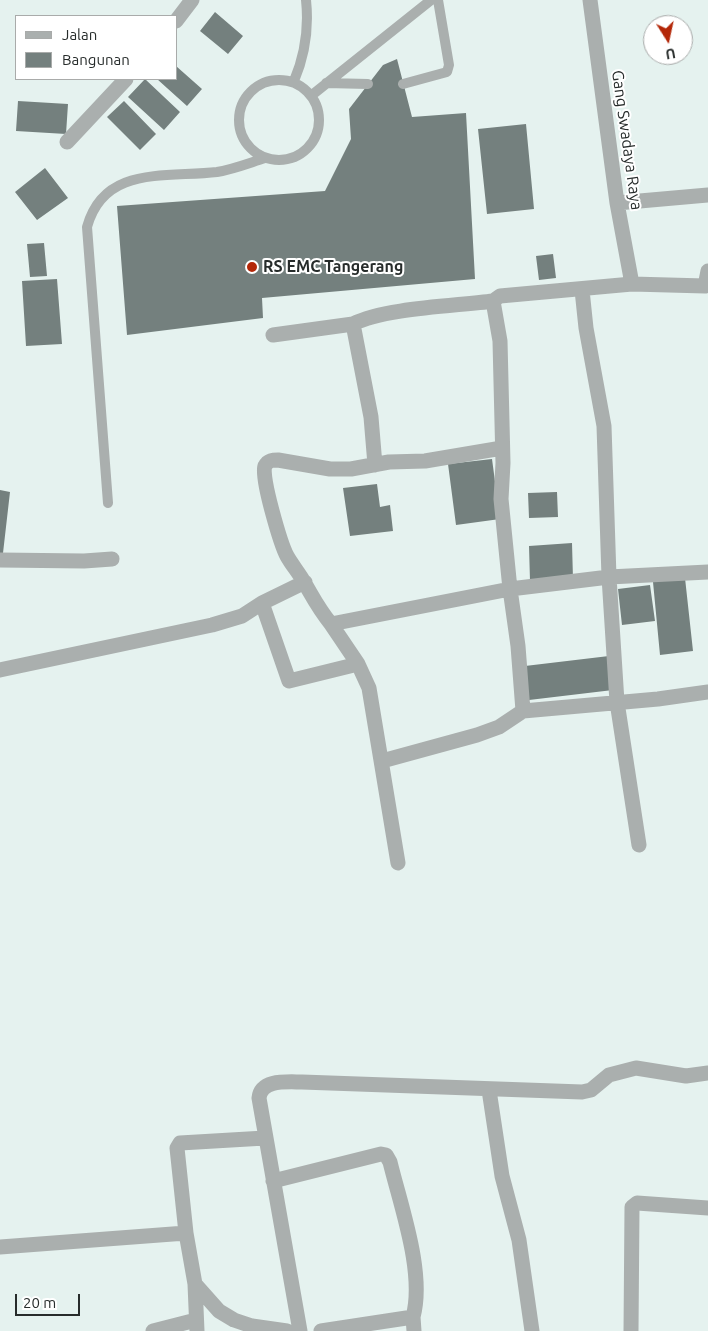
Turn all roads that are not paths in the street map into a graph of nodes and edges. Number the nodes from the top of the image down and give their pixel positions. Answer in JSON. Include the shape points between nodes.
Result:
{"nodes":[{"id":1,"x":192,"y":0,"type":"edge"},
{"id":2,"x":306,"y":0,"type":"edge"},
{"id":3,"x":314,"y":0,"type":"edge"},
{"id":4,"x":431,"y":0,"type":"edge"},
{"id":5,"x":438,"y":0,"type":"edge"},
{"id":6,"x":590,"y":0,"type":"edge"},
{"id":7,"x":307,"y":14,"type":"junction"},
{"id":8,"x":178,"y":18,"type":"edge"},
{"id":9,"x":125,"y":80,"type":"edge"},
{"id":10,"x":294,"y":81,"type":"junction"},
{"id":11,"x":326,"y":83,"type":"junction"},
{"id":12,"x":368,"y":84,"type":"dead end"},
{"id":13,"x":403,"y":84,"type":"dead end"},
{"id":14,"x":312,"y":95,"type":"junction"},
{"id":15,"x":67,"y":142,"type":"dead end"},
{"id":16,"x":265,"y":158,"type":"junction"},
{"id":17,"x":708,"y":195,"type":"edge"},
{"id":18,"x":618,"y":203,"type":"junction"},
{"id":19,"x":707,"y":281,"type":"edge"},
{"id":20,"x":632,"y":284,"type":"junction"},
{"id":21,"x":582,"y":290,"type":"junction"},
{"id":22,"x":493,"y":301,"type":"junction"},
{"id":23,"x":353,"y":324,"type":"junction"},
{"id":24,"x":273,"y":334,"type":"dead end"},
{"id":25,"x":502,"y":448,"type":"junction"},
{"id":26,"x":375,"y":465,"type":"junction"},
{"id":27,"x":108,"y":503,"type":"dead end"},
{"id":28,"x":112,"y":558,"type":"dead end"},
{"id":29,"x":0,"y":560,"type":"edge"},
{"id":30,"x":708,"y":572,"type":"edge"},
{"id":31,"x":609,"y":577,"type":"junction"},
{"id":32,"x":304,"y":582,"type":"junction"},
{"id":33,"x":510,"y":589,"type":"junction"},
{"id":34,"x":262,"y":603,"type":"junction"},
{"id":35,"x":331,"y":624,"type":"junction"},
{"id":36,"x":358,"y":664,"type":"junction"},
{"id":37,"x":0,"y":670,"type":"edge"},
{"id":38,"x":708,"y":692,"type":"edge"},
{"id":39,"x":617,"y":702,"type":"junction"},
{"id":40,"x":523,"y":711,"type":"junction"},
{"id":41,"x":382,"y":761,"type":"junction"},
{"id":42,"x":639,"y":844,"type":"dead end"},
{"id":43,"x":398,"y":863,"type":"dead end"},
{"id":44,"x":708,"y":1073,"type":"edge"},
{"id":45,"x":489,"y":1090,"type":"junction"},
{"id":46,"x":265,"y":1138,"type":"junction"},
{"id":47,"x":273,"y":1181,"type":"junction"},
{"id":48,"x":708,"y":1208,"type":"edge"},
{"id":49,"x":186,"y":1233,"type":"junction"},
{"id":50,"x":0,"y":1247,"type":"edge"},
{"id":51,"x":195,"y":1284,"type":"junction"},
{"id":52,"x":414,"y":1324,"type":"edge"},
{"id":53,"x":197,"y":1326,"type":"edge"},
{"id":54,"x":153,"y":1331,"type":"edge"},
{"id":55,"x":286,"y":1331,"type":"edge"},
{"id":56,"x":300,"y":1331,"type":"edge"},
{"id":57,"x":321,"y":1331,"type":"edge"},
{"id":58,"x":532,"y":1331,"type":"edge"},
{"id":59,"x":631,"y":1331,"type":"edge"}],
"edges":[{"from":1,"to":8,"type":"street"},
{"from":2,"to":7,"type":"lane"},
{"from":3,"to":7,"type":"lane"},
{"from":4,"to":11,"type":"lane"},
{"from":5,"to":13,"type":"lane","via":[[449,65],[447,72]]},
{"from":6,"to":18,"type":"street","name":"Gang Swadaya Raya"},
{"from":7,"to":10,"type":"lane","via":[[304,52]]},
{"from":9,"to":15,"type":"street"},
{"from":10,"to":14,"type":"lane"},
{"from":10,"to":16,"type":"lane","via":[[262,82],[249,92],[241,105],[238,121],[242,137],[251,150]]},
{"from":11,"to":12,"type":"lane"},
{"from":11,"to":14,"type":"lane"},
{"from":14,"to":16,"type":"lane","via":[[320,118],[318,134],[309,148],[296,157],[281,161]]},
{"from":16,"to":27,"type":"lane","via":[[217,172],[141,176],[118,185],[101,198],[91,212],[87,227]]},
{"from":17,"to":18,"type":"street"},
{"from":18,"to":20,"type":"street","name":"Gang Swadaya Raya"},
{"from":19,"to":20,"type":"street"},
{"from":20,"to":21,"type":"street"},
{"from":21,"to":22,"type":"street","via":[[500,296]]},
{"from":21,"to":31,"type":"street","via":[[604,426]]},
{"from":22,"to":23,"type":"street","via":[[393,313]]},
{"from":22,"to":25,"type":"street","via":[[500,341]]},
{"from":23,"to":24,"type":"street"},
{"from":23,"to":26,"type":"street","via":[[371,417]]},
{"from":25,"to":26,"type":"street","via":[[425,461]]},
{"from":25,"to":33,"type":"street","via":[[501,499]]},
{"from":26,"to":32,"type":"street","via":[[330,469],[278,460],[265,466],[264,476],[280,538]]},
{"from":28,"to":29,"type":"street"},
{"from":30,"to":31,"type":"street"},
{"from":31,"to":33,"type":"street"},
{"from":31,"to":39,"type":"street"},
{"from":32,"to":34,"type":"street"},
{"from":32,"to":35,"type":"street","via":[[316,606]]},
{"from":33,"to":35,"type":"street"},
{"from":33,"to":40,"type":"street"},
{"from":34,"to":36,"type":"street","via":[[289,687]]},
{"from":34,"to":37,"type":"street","via":[[242,616],[212,625]]},
{"from":35,"to":36,"type":"street"},
{"from":36,"to":41,"type":"street","via":[[369,688]]},
{"from":38,"to":39,"type":"street"},
{"from":39,"to":40,"type":"street"},
{"from":39,"to":42,"type":"street"},
{"from":40,"to":41,"type":"street","via":[[499,727]]},
{"from":41,"to":43,"type":"street"},
{"from":44,"to":45,"type":"street","via":[[686,1076],[636,1068],[609,1075],[591,1090],[582,1092]]},
{"from":45,"to":46,"type":"street","via":[[274,1082],[260,1093]]},
{"from":45,"to":58,"type":"street","via":[[502,1176],[519,1240]]},
{"from":46,"to":47,"type":"street"},
{"from":46,"to":49,"type":"street","via":[[180,1143],[177,1148]]},
{"from":47,"to":52,"type":"street","via":[[386,1155],[407,1229],[418,1287]]},
{"from":47,"to":56,"type":"street"},
{"from":48,"to":59,"type":"street","via":[[637,1203],[632,1206]]},
{"from":49,"to":50,"type":"street"},
{"from":49,"to":51,"type":"street"},
{"from":51,"to":53,"type":"street"},
{"from":51,"to":55,"type":"street","via":[[219,1311],[234,1320]]},
{"from":52,"to":57,"type":"street"},
{"from":53,"to":54,"type":"street"}]}
